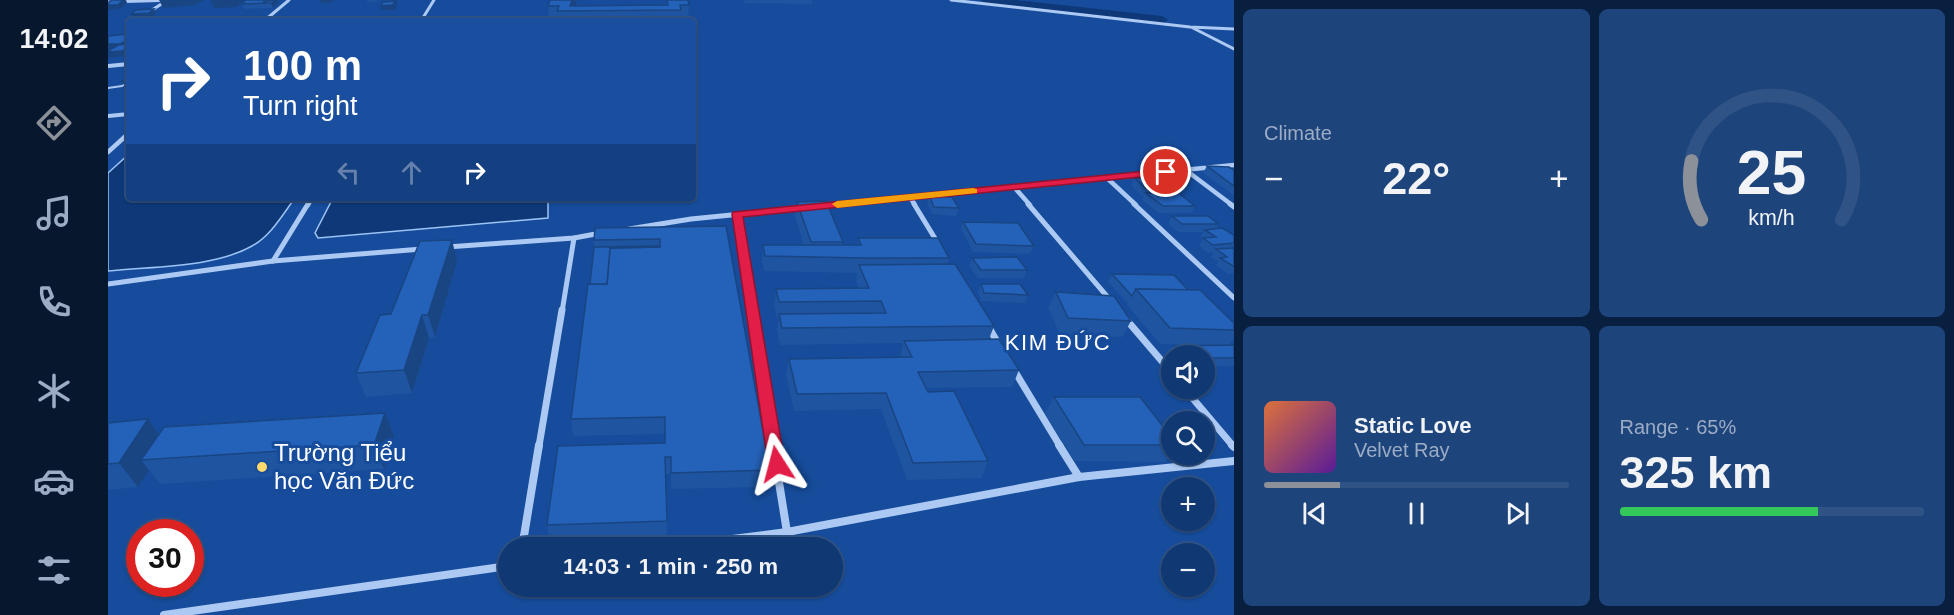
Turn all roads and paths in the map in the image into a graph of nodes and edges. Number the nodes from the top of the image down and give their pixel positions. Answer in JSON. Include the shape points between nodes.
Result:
{"nodes":[{"id":1,"x":166,"y":0,"type":"edge"},
{"id":2,"x":177,"y":0,"type":"edge"},
{"id":3,"x":289,"y":0,"type":"edge"},
{"id":4,"x":434,"y":0,"type":"edge"},
{"id":5,"x":951,"y":0,"type":"edge"},
{"id":6,"x":108,"y":2,"type":"edge"},
{"id":7,"x":149,"y":12,"type":"edge"},
{"id":8,"x":268,"y":18,"type":"edge"},
{"id":9,"x":423,"y":18,"type":"edge"},
{"id":10,"x":1190,"y":27,"type":"junction"},
{"id":11,"x":1234,"y":29,"type":"edge"},
{"id":12,"x":1234,"y":49,"type":"edge"},
{"id":13,"x":126,"y":64,"type":"edge"},
{"id":14,"x":108,"y":66,"type":"edge"},
{"id":15,"x":126,"y":84,"type":"edge"},
{"id":16,"x":108,"y":88,"type":"edge"},
{"id":17,"x":126,"y":114,"type":"edge"},
{"id":18,"x":108,"y":116,"type":"edge"},
{"id":19,"x":126,"y":136,"type":"edge"},
{"id":20,"x":108,"y":152,"type":"edge"},
{"id":21,"x":1234,"y":165,"type":"edge"},
{"id":22,"x":1186,"y":170,"type":"junction"},
{"id":23,"x":1107,"y":178,"type":"junction"},
{"id":24,"x":1014,"y":187,"type":"junction"},
{"id":25,"x":910,"y":197,"type":"junction"},
{"id":26,"x":310,"y":201,"type":"edge"},
{"id":27,"x":818,"y":206,"type":"edge"},
{"id":28,"x":1234,"y":207,"type":"edge"},
{"id":29,"x":806,"y":208,"type":"edge"},
{"id":30,"x":737,"y":214,"type":"junction"},
{"id":31,"x":621,"y":230,"type":"edge"},
{"id":32,"x":609,"y":232,"type":"edge"},
{"id":33,"x":574,"y":238,"type":"junction"},
{"id":34,"x":940,"y":247,"type":"edge"},
{"id":35,"x":273,"y":261,"type":"junction"},
{"id":36,"x":108,"y":285,"type":"edge"},
{"id":37,"x":1234,"y":298,"type":"edge"},
{"id":38,"x":982,"y":317,"type":"edge"},
{"id":39,"x":1000,"y":347,"type":"edge"},
{"id":40,"x":1161,"y":360,"type":"edge"},
{"id":41,"x":1012,"y":367,"type":"edge"},
{"id":42,"x":1193,"y":399,"type":"edge"},
{"id":43,"x":1234,"y":447,"type":"edge"},
{"id":44,"x":1234,"y":461,"type":"edge"},
{"id":45,"x":1079,"y":477,"type":"junction"},
{"id":46,"x":787,"y":532,"type":"junction"},
{"id":47,"x":524,"y":537,"type":"edge"},
{"id":48,"x":748,"y":537,"type":"edge"},
{"id":49,"x":498,"y":567,"type":"edge"},
{"id":50,"x":164,"y":615,"type":"edge"}],
"edges":[{"from":1,"to":2,"type":"street"},
{"from":1,"to":6,"type":"street"},
{"from":1,"to":7,"type":"street"},
{"from":3,"to":8,"type":"street"},
{"from":4,"to":9,"type":"street"},
{"from":5,"to":10,"type":"street"},
{"from":10,"to":11,"type":"street"},
{"from":10,"to":12,"type":"street"},
{"from":13,"to":14,"type":"street"},
{"from":15,"to":16,"type":"lane"},
{"from":17,"to":18,"type":"street"},
{"from":19,"to":20,"type":"street"},
{"from":21,"to":22,"type":"street"},
{"from":22,"to":23,"type":"street"},
{"from":22,"to":28,"type":"street"},
{"from":23,"to":24,"type":"street"},
{"from":23,"to":37,"type":"street"},
{"from":24,"to":25,"type":"street"},
{"from":24,"to":40,"type":"street"},
{"from":25,"to":27,"type":"street"},
{"from":25,"to":34,"type":"street"},
{"from":26,"to":35,"type":"street"},
{"from":29,"to":30,"type":"street"},
{"from":30,"to":31,"type":"street"},
{"from":30,"to":46,"type":"street"},
{"from":32,"to":33,"type":"street"},
{"from":33,"to":35,"type":"street"},
{"from":33,"to":47,"type":"street"},
{"from":35,"to":36,"type":"street"},
{"from":38,"to":39,"type":"street"},
{"from":41,"to":45,"type":"street"},
{"from":42,"to":43,"type":"street"},
{"from":44,"to":45,"type":"street"},
{"from":45,"to":46,"type":"street"},
{"from":46,"to":48,"type":"street"},
{"from":49,"to":50,"type":"street"}]}
